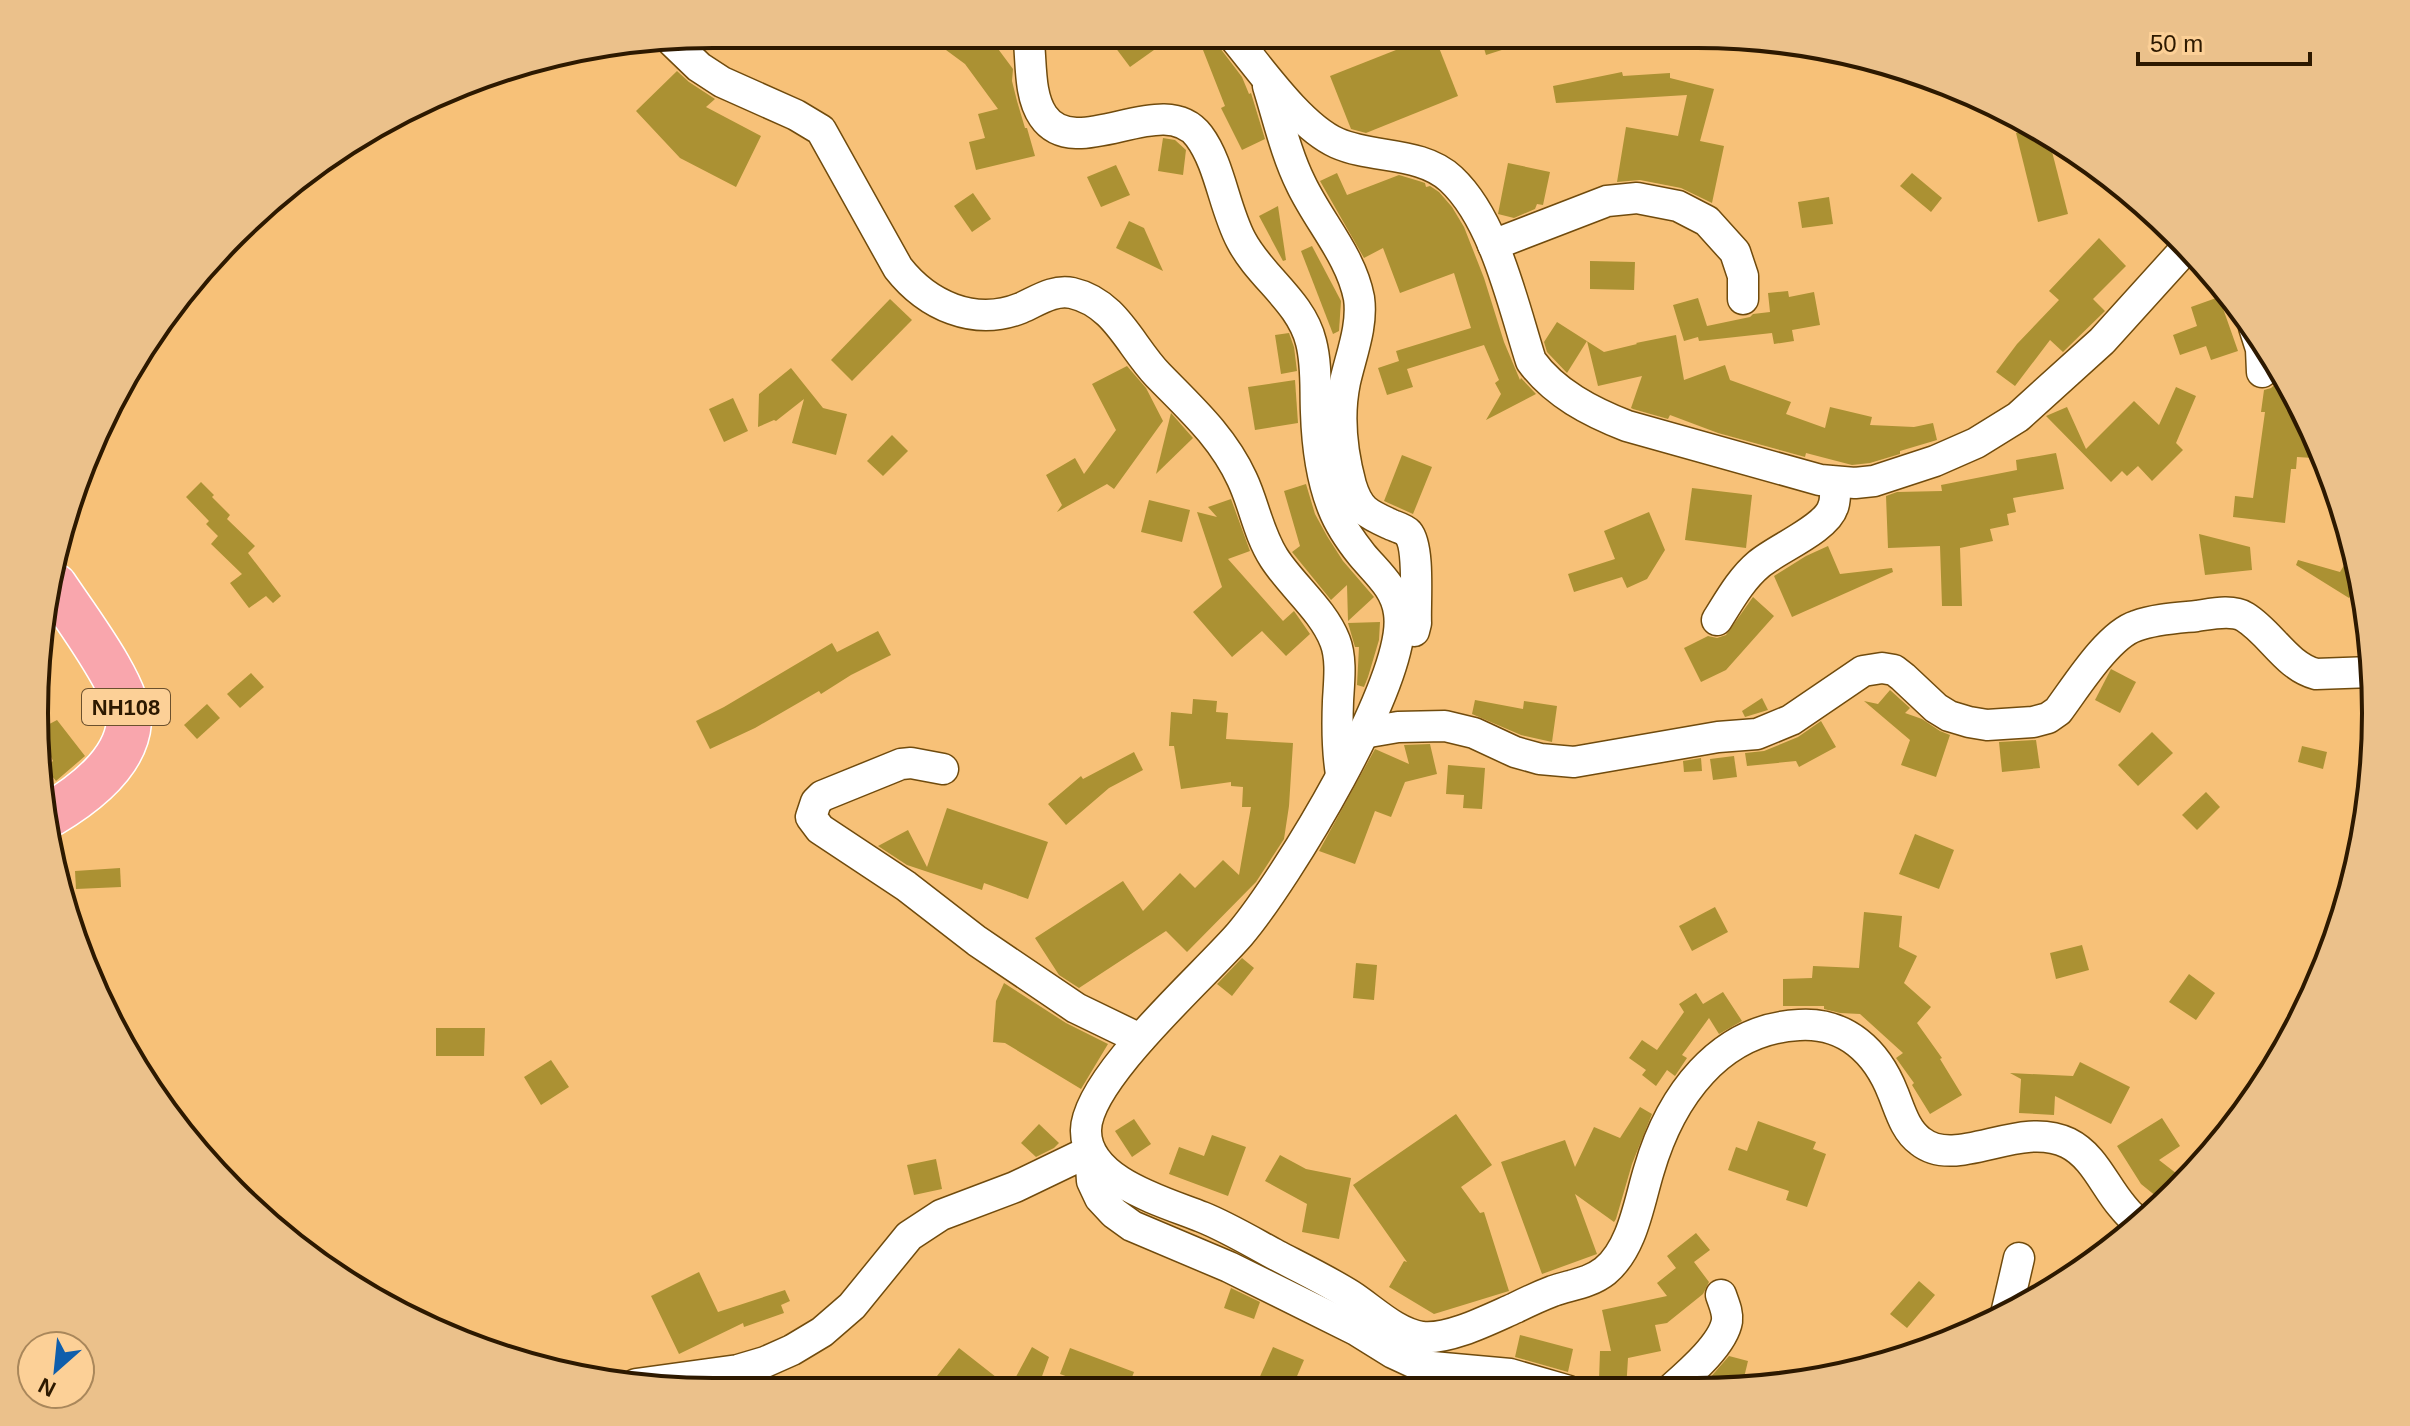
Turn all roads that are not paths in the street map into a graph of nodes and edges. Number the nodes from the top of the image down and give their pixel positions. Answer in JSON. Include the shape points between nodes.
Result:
{"nodes":[{"id":1,"x":1030,"y":48,"type":"edge"},
{"id":2,"x":1243,"y":48,"type":"edge"},
{"id":3,"x":680,"y":49,"type":"edge"},
{"id":4,"x":1264,"y":73,"type":"junction"},
{"id":5,"x":1493,"y":245,"type":"junction"},
{"id":6,"x":2179,"y":256,"type":"edge"},
{"id":7,"x":1743,"y":299,"type":"dead end"},
{"id":8,"x":2262,"y":363,"type":"edge"},
{"id":9,"x":2262,"y":372,"type":"dead end"},
{"id":10,"x":1835,"y":482,"type":"junction"},
{"id":11,"x":59,"y":593,"type":"edge"},
{"id":12,"x":1717,"y":620,"type":"dead end"},
{"id":13,"x":1393,"y":663,"type":"junction"},
{"id":14,"x":2361,"y":672,"type":"edge"},
{"id":15,"x":1363,"y":733,"type":"junction"},
{"id":16,"x":943,"y":769,"type":"dead end"},
{"id":17,"x":1341,"y":774,"type":"junction"},
{"id":18,"x":56,"y":811,"type":"edge"},
{"id":19,"x":1140,"y":1039,"type":"junction"},
{"id":20,"x":1090,"y":1151,"type":"junction"},
{"id":21,"x":2132,"y":1215,"type":"edge"},
{"id":22,"x":2019,"y":1258,"type":"dead end"},
{"id":23,"x":1721,"y":1295,"type":"dead end"},
{"id":24,"x":1354,"y":1298,"type":"junction"},
{"id":25,"x":2009,"y":1300,"type":"edge"},
{"id":26,"x":1393,"y":1353,"type":"junction"},
{"id":27,"x":685,"y":1377,"type":"edge"},
{"id":28,"x":1460,"y":1378,"type":"edge"},
{"id":29,"x":1481,"y":1378,"type":"edge"},
{"id":30,"x":1524,"y":1378,"type":"edge"},
{"id":31,"x":1683,"y":1378,"type":"edge"}],
"edges":[{"from":1,"to":13,"type":"street","via":[[1035,96],[1047,122],[1056,128],[1106,130],[1168,120],[1192,128],[1200,137],[1238,236],[1307,329],[1315,360],[1316,418],[1327,492],[1340,525],[1394,592],[1400,630]]},
{"from":2,"to":4,"type":"street"},
{"from":3,"to":17,"type":"street","via":[[722,82],[821,130],[898,268],[926,297],[967,314],[988,316],[1055,293],[1071,293],[1112,315],[1156,373],[1222,443],[1243,480],[1272,556],[1335,641]]},
{"from":4,"to":5,"type":"street","via":[[1311,126],[1334,142],[1433,167],[1452,179]]},
{"from":4,"to":13,"type":"street","via":[[1293,167],[1358,295],[1359,321],[1341,414],[1350,483],[1365,512],[1403,529],[1412,539],[1416,623],[1410,643]]},
{"from":5,"to":7,"type":"street","via":[[1607,201],[1637,198],[1678,206],[1707,221],[1735,252]]},
{"from":5,"to":10,"type":"street","via":[[1531,361],[1576,402],[1627,426]]},
{"from":6,"to":10,"type":"street","via":[[2102,341],[2018,417],[1935,461],[1874,481]]},
{"from":8,"to":9,"type":"street"},
{"from":10,"to":12,"type":"street","via":[[1833,508],[1821,525],[1758,565]]},
{"from":11,"to":18,"type":"highway","number":"NH108","via":[[119,688],[129,722],[102,775]]},
{"from":13,"to":15,"type":"street"},
{"from":14,"to":15,"type":"street","via":[[2308,672],[2251,621],[2226,613],[2166,619],[2121,633],[2058,711],[2033,722],[1987,725],[1949,716],[1894,670],[1882,668],[1863,671],[1791,720],[1757,734],[1574,762],[1540,759],[1445,726]]},
{"from":15,"to":17,"type":"street"},
{"from":16,"to":19,"type":"street","via":[[911,763],[892,766],[822,796],[811,817],[820,829],[1076,1008]]},
{"from":17,"to":19,"type":"street","via":[[1273,891],[1244,930]]},
{"from":19,"to":20,"type":"street","via":[[1088,1116]]},
{"from":20,"to":24,"type":"street","via":[[1114,1176],[1146,1197],[1206,1219]]},
{"from":20,"to":26,"type":"street","via":[[1092,1181],[1100,1198],[1132,1226],[1243,1274]]},
{"from":20,"to":27,"type":"street","via":[[941,1215],[909,1236],[852,1306],[792,1350],[738,1370]]},
{"from":21,"to":24,"type":"street","via":[[2071,1144],[2038,1135],[1955,1151],[1928,1147],[1915,1138],[1881,1068],[1858,1040],[1823,1026],[1801,1025],[1738,1042],[1701,1071],[1658,1143],[1625,1243],[1600,1275],[1480,1323],[1429,1337],[1404,1331]]},
{"from":22,"to":25,"type":"street"},
{"from":23,"to":31,"type":"street","via":[[1728,1317],[1721,1336]]},
{"from":24,"to":26,"type":"street"},
{"from":26,"to":28,"type":"street"},
{"from":29,"to":30,"type":"street"}]}
